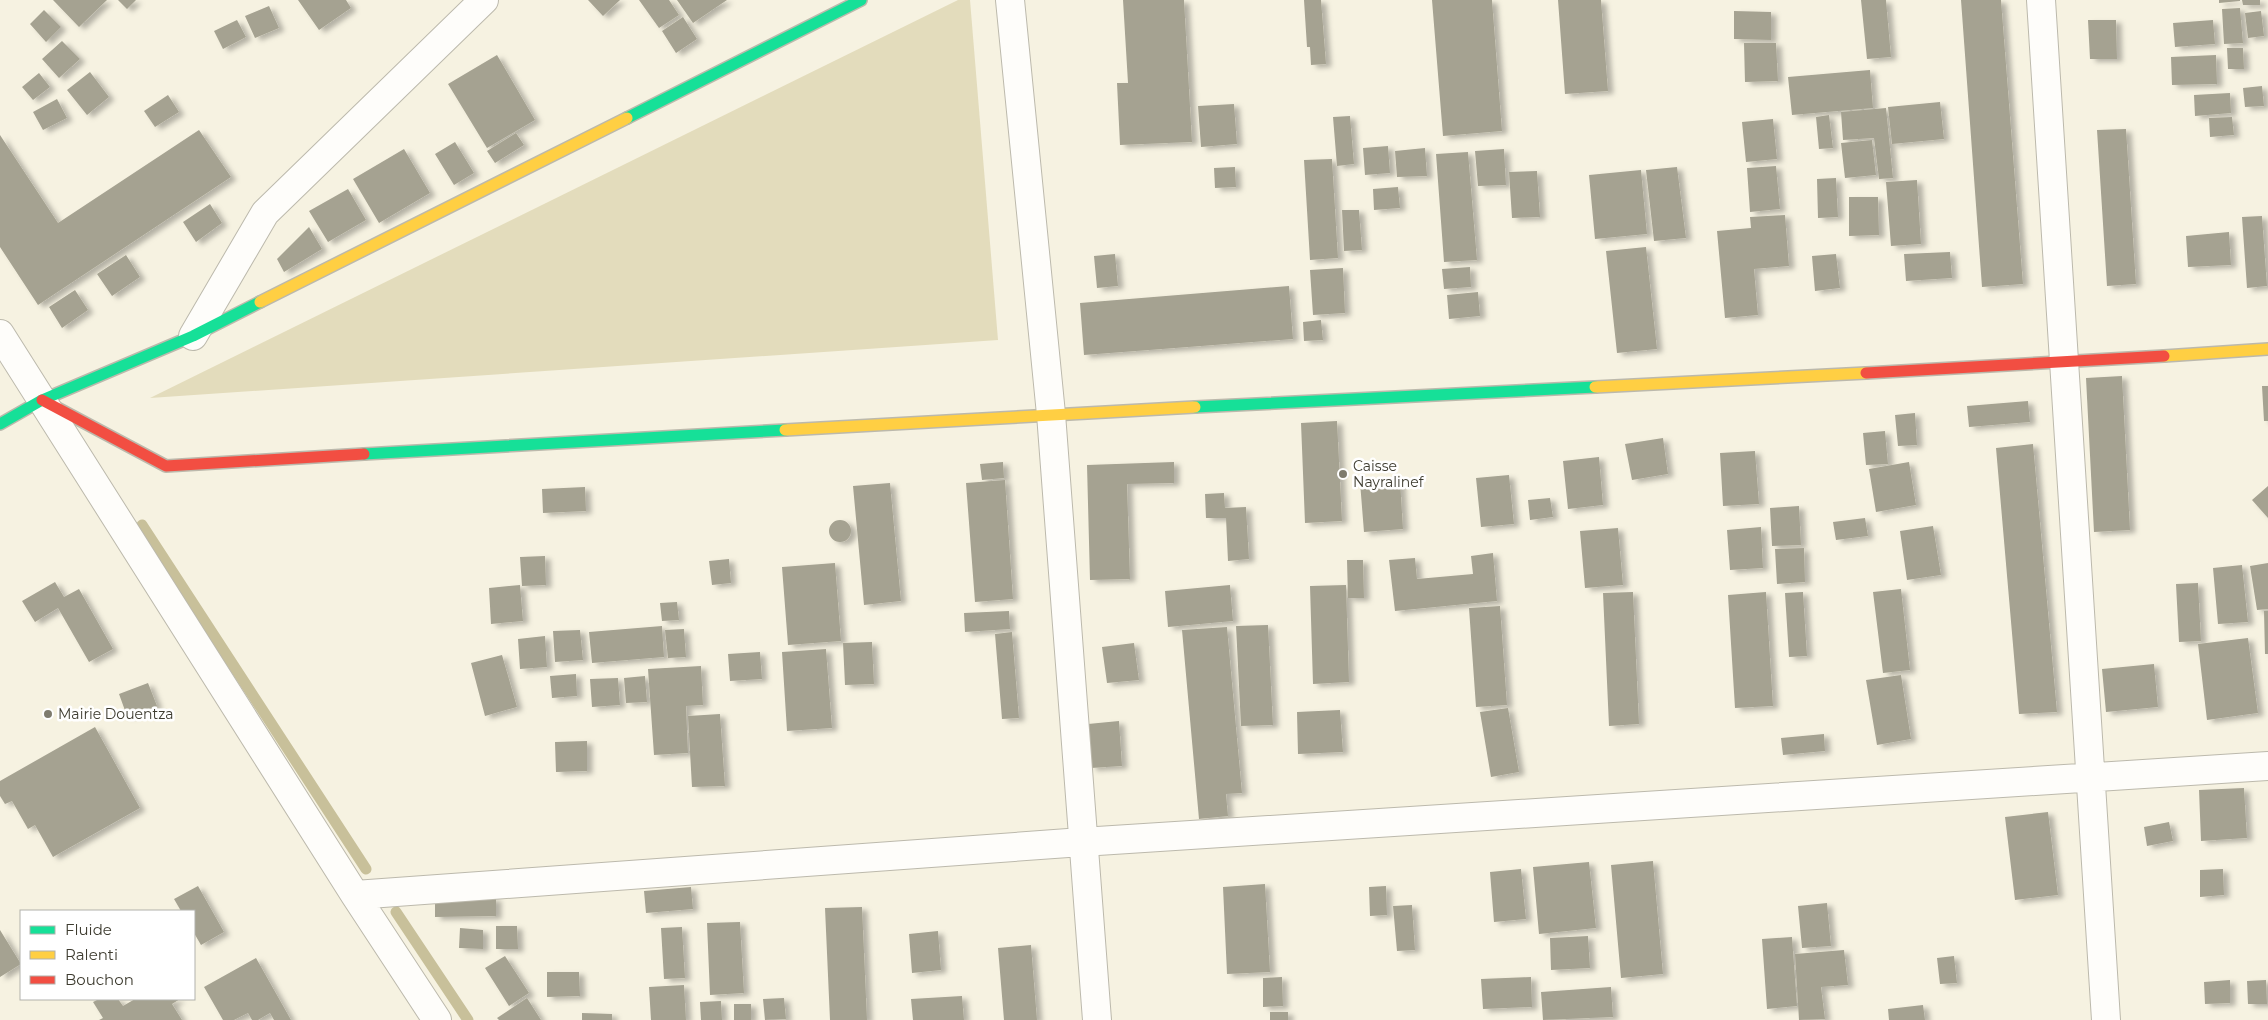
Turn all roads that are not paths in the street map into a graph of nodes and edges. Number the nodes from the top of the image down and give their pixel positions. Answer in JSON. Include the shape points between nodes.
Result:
{"nodes":[{"id":1,"x":484,"y":0,"type":"edge"},
{"id":2,"x":861,"y":0,"type":"edge"},
{"id":3,"x":1010,"y":0,"type":"edge"},
{"id":4,"x":2041,"y":0,"type":"edge"},
{"id":5,"x":0,"y":334,"type":"edge"},
{"id":6,"x":193,"y":336,"type":"junction"},
{"id":7,"x":2268,"y":350,"type":"edge"},
{"id":8,"x":2064,"y":363,"type":"junction"},
{"id":9,"x":42,"y":400,"type":"junction"},
{"id":10,"x":1052,"y":414,"type":"junction"},
{"id":11,"x":0,"y":424,"type":"edge"},
{"id":12,"x":2268,"y":766,"type":"edge"},
{"id":13,"x":2089,"y":778,"type":"junction"},
{"id":14,"x":1082,"y":842,"type":"junction"},
{"id":15,"x":354,"y":895,"type":"junction"},
{"id":16,"x":438,"y":1020,"type":"edge"},
{"id":17,"x":1096,"y":1020,"type":"edge"},
{"id":18,"x":2106,"y":1020,"type":"edge"}],
"edges":[{"from":1,"to":6,"type":"street","via":[[264,213]]},
{"from":2,"to":6,"type":"street"},
{"from":3,"to":10,"type":"street"},
{"from":4,"to":8,"type":"street"},
{"from":5,"to":9,"type":"street"},
{"from":6,"to":9,"type":"street"},
{"from":7,"to":8,"type":"street"},
{"from":8,"to":10,"type":"street"},
{"from":8,"to":13,"type":"street"},
{"from":9,"to":10,"type":"street","via":[[166,466]]},
{"from":9,"to":11,"type":"street"},
{"from":9,"to":15,"type":"street"},
{"from":10,"to":14,"type":"street"},
{"from":12,"to":13,"type":"street"},
{"from":13,"to":14,"type":"street"},
{"from":13,"to":18,"type":"street"},
{"from":14,"to":15,"type":"street"},
{"from":14,"to":17,"type":"street"},
{"from":15,"to":16,"type":"street"}]}
